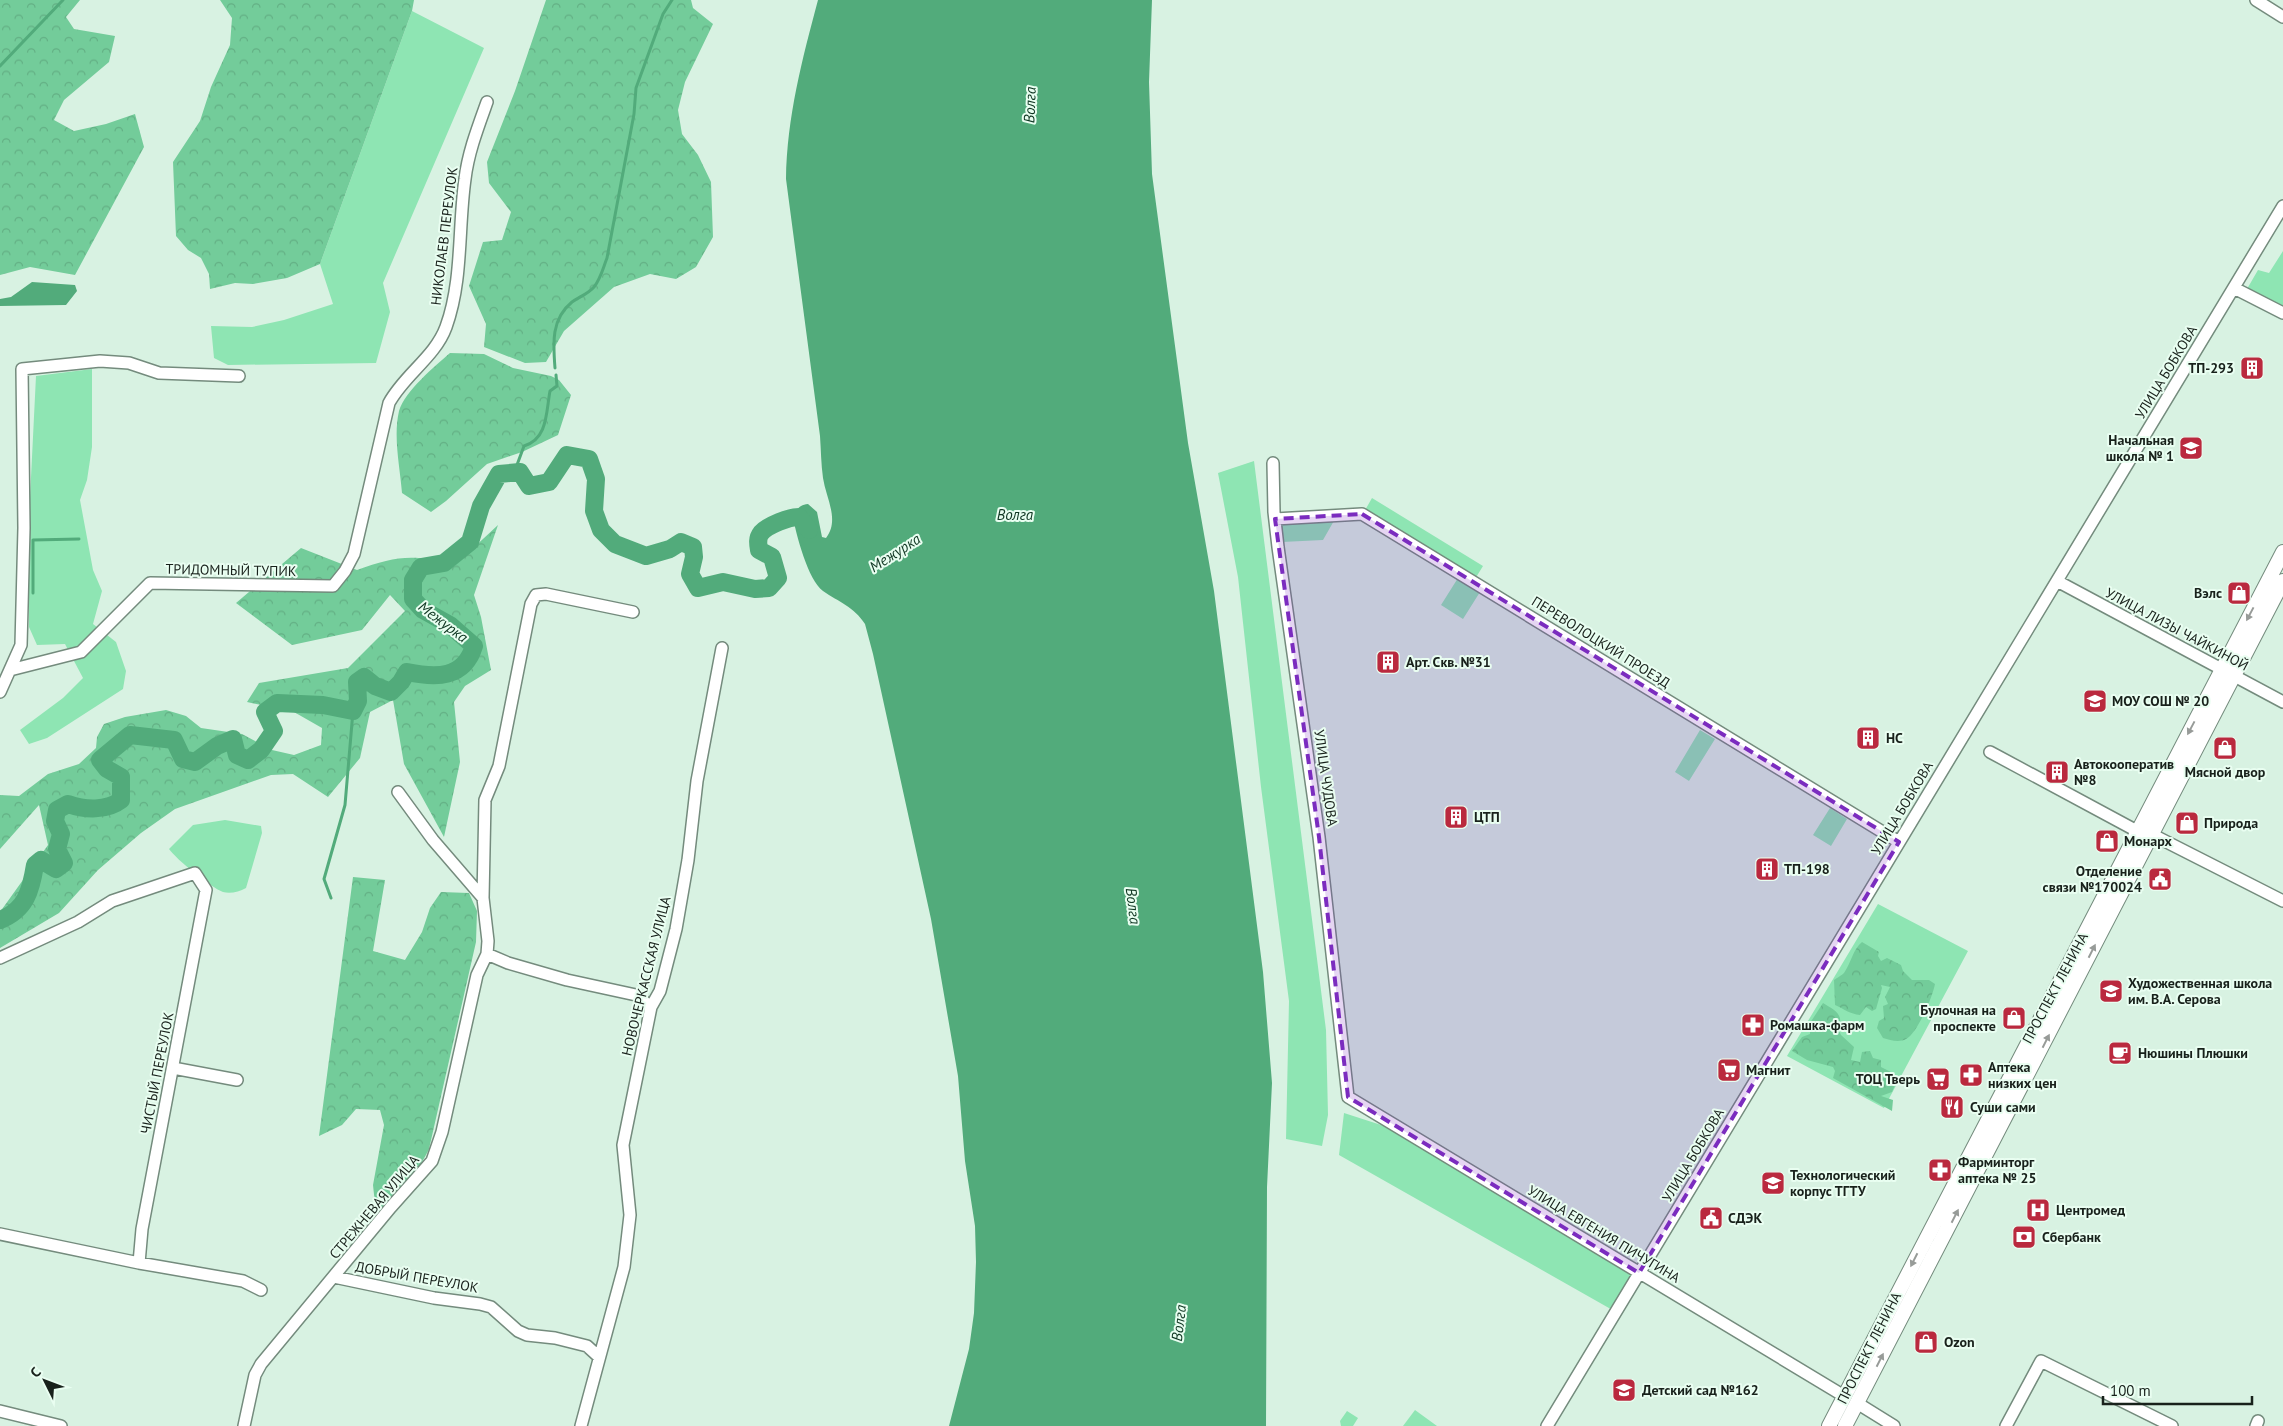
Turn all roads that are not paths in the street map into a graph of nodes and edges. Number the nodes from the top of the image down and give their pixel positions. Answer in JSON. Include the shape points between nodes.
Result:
{"nodes":[{"id":1,"x":2256,"y":0,"type":"edge"},
{"id":2,"x":2283,"y":16,"type":"edge"},
{"id":3,"x":487,"y":102,"type":"dead end"},
{"id":4,"x":2283,"y":206,"type":"edge"},
{"id":5,"x":2234,"y":288,"type":"junction"},
{"id":6,"x":2283,"y":313,"type":"edge"},
{"id":7,"x":240,"y":376,"type":"dead end"},
{"id":8,"x":1273,"y":464,"type":"dead end"},
{"id":9,"x":1275,"y":519,"type":"junction"},
{"id":10,"x":2283,"y":552,"type":"edge"},
{"id":11,"x":2057,"y":581,"type":"junction"},
{"id":12,"x":2283,"y":581,"type":"edge"},
{"id":13,"x":333,"y":586,"type":"joint"},
{"id":14,"x":633,"y":612,"type":"dead end"},
{"id":15,"x":722,"y":648,"type":"dead end"},
{"id":16,"x":10,"y":670,"type":"junction"},
{"id":17,"x":2227,"y":673,"type":"junction"},
{"id":18,"x":0,"y":692,"type":"edge"},
{"id":19,"x":2283,"y":702,"type":"edge"},
{"id":20,"x":1990,"y":752,"type":"dead end"},
{"id":21,"x":398,"y":792,"type":"dead end"},
{"id":22,"x":2140,"y":826,"type":"junction"},
{"id":23,"x":2151,"y":834,"type":"junction"},
{"id":24,"x":1899,"y":842,"type":"junction"},
{"id":25,"x":484,"y":898,"type":"junction"},
{"id":26,"x":2283,"y":901,"type":"edge"},
{"id":27,"x":487,"y":954,"type":"junction"},
{"id":28,"x":0,"y":958,"type":"edge"},
{"id":29,"x":651,"y":1007,"type":"junction"},
{"id":30,"x":173,"y":1068,"type":"junction"},
{"id":31,"x":237,"y":1080,"type":"dead end"},
{"id":32,"x":1348,"y":1097,"type":"joint"},
{"id":33,"x":0,"y":1234,"type":"edge"},
{"id":34,"x":139,"y":1263,"type":"junction"},
{"id":35,"x":1640,"y":1272,"type":"junction"},
{"id":36,"x":334,"y":1277,"type":"junction"},
{"id":37,"x":260,"y":1290,"type":"dead end"},
{"id":38,"x":599,"y":1356,"type":"junction"},
{"id":39,"x":1846,"y":1392,"type":"junction"},
{"id":40,"x":1857,"y":1404,"type":"junction"},
{"id":41,"x":0,"y":1411,"type":"edge"},
{"id":42,"x":61,"y":1426,"type":"edge"},
{"id":43,"x":244,"y":1426,"type":"edge"},
{"id":44,"x":581,"y":1426,"type":"edge"},
{"id":45,"x":1547,"y":1426,"type":"edge"},
{"id":46,"x":1828,"y":1426,"type":"edge"},
{"id":47,"x":1845,"y":1426,"type":"edge"},
{"id":48,"x":1894,"y":1426,"type":"edge"},
{"id":49,"x":2006,"y":1426,"type":"edge"},
{"id":50,"x":2172,"y":1426,"type":"edge"}],
"edges":[{"from":1,"to":2,"type":"street"},
{"from":3,"to":13,"type":"street","name":"НИКОЛАЕВ ПЕРЕУЛОК","via":[[465,178],[453,301],[445,328],[432,352],[397,388],[389,403],[354,554]]},
{"from":4,"to":5,"type":"street","name":"УЛИЦА БОБКОВА"},
{"from":5,"to":6,"type":"street"},
{"from":5,"to":11,"type":"street","name":"УЛИЦА БОБКОВА"},
{"from":7,"to":16,"type":"street","via":[[158,373],[128,363],[100,361],[22,369],[24,528],[21,645]]},
{"from":8,"to":9,"type":"street","name":"УЛИЦА ЧУДОВА"},
{"from":9,"to":24,"type":"street","name":"ПЕРЕВОЛОЦКИЙ ПРОЕЗД","via":[[1362,514]]},
{"from":9,"to":32,"type":"street","name":"УЛИЦА ЧУДОВА","via":[[1318,828]]},
{"from":10,"to":17,"type":"main road","name":"ПРОСПЕКТ ЛЕНИНА","one_way":true},
{"from":11,"to":17,"type":"street","name":"УЛИЦА ЛИЗЫ ЧАЙКИНОЙ"},
{"from":11,"to":24,"type":"street","name":"УЛИЦА БОБКОВА"},
{"from":12,"to":17,"type":"main road","name":"ПРОСПЕКТ ЛЕНИНА"},
{"from":13,"to":16,"type":"street","name":"ТРИДОМНЫЙ ТУПИК","via":[[150,583],[81,652]]},
{"from":14,"to":25,"type":"street","via":[[546,594],[536,595],[531,604],[499,766],[485,800]]},
{"from":15,"to":29,"type":"street","name":"НОВОЧЕРКАССКАЯ УЛИЦА","via":[[697,780],[676,929],[660,990]]},
{"from":16,"to":18,"type":"street"},
{"from":17,"to":19,"type":"street","name":"УЛИЦА ЛИЗЫ ЧАЙКИНОЙ"},
{"from":17,"to":22,"type":"main road","name":"ПРОСПЕКТ ЛЕНИНА","one_way":true},
{"from":17,"to":23,"type":"main road","name":"ПРОСПЕКТ ЛЕНИНА"},
{"from":20,"to":22,"type":"street"},
{"from":21,"to":25,"type":"street","via":[[433,840]]},
{"from":22,"to":23,"type":"main road"},
{"from":22,"to":39,"type":"main road","name":"ПРОСПЕКТ ЛЕНИНА","one_way":true},
{"from":23,"to":26,"type":"street"},
{"from":40,"to":23,"type":"main road","name":"ПРОСПЕКТ ЛЕНИНА","one_way":true},
{"from":24,"to":35,"type":"street","name":"УЛИЦА БОБКОВА"},
{"from":25,"to":27,"type":"street"},
{"from":27,"to":29,"type":"street","via":[[568,980],[636,995]]},
{"from":27,"to":36,"type":"street","name":"СТРЕЖНЕВАЯ УЛИЦА","via":[[477,975],[442,1132],[432,1162]]},
{"from":28,"to":30,"type":"street","name":"ЧИСТЫЙ ПЕРЕУЛОК","via":[[78,922],[112,901],[195,873],[206,890]]},
{"from":29,"to":38,"type":"street","name":"НОВОЧЕРКАССКАЯ УЛИЦА","via":[[623,1145],[630,1215],[624,1267]]},
{"from":30,"to":31,"type":"street"},
{"from":30,"to":34,"type":"street","name":"ЧИСТЫЙ ПЕРЕУЛОК","via":[[142,1229]]},
{"from":32,"to":35,"type":"street","name":"УЛИЦА ЕВГЕНИЯ ПИЧУГИНА"},
{"from":33,"to":34,"type":"street"},
{"from":34,"to":37,"type":"street","via":[[243,1281]]},
{"from":35,"to":39,"type":"street","name":"УЛИЦА ЕВГЕНИЯ ПИЧУГИНА"},
{"from":35,"to":45,"type":"street","name":"УЛИЦА БОБКОВА"},
{"from":36,"to":38,"type":"street","name":"ДОБРЫЙ ПЕРЕУЛОК","via":[[491,1307],[526,1335],[587,1346]]},
{"from":36,"to":43,"type":"street","name":"СТРЕЖНЕВАЯ УЛИЦА","via":[[261,1364],[255,1375]]},
{"from":38,"to":44,"type":"street","name":"НОВОЧЕРКАССКАЯ УЛИЦА"},
{"from":39,"to":40,"type":"main road"},
{"from":39,"to":46,"type":"main road","name":"ПРОСПЕКТ ЛЕНИНА"},
{"from":40,"to":47,"type":"main road","name":"ПРОСПЕКТ ЛЕНИНА"},
{"from":40,"to":48,"type":"street"},
{"from":41,"to":42,"type":"street"},
{"from":49,"to":50,"type":"street","via":[[2041,1361]]}]}
